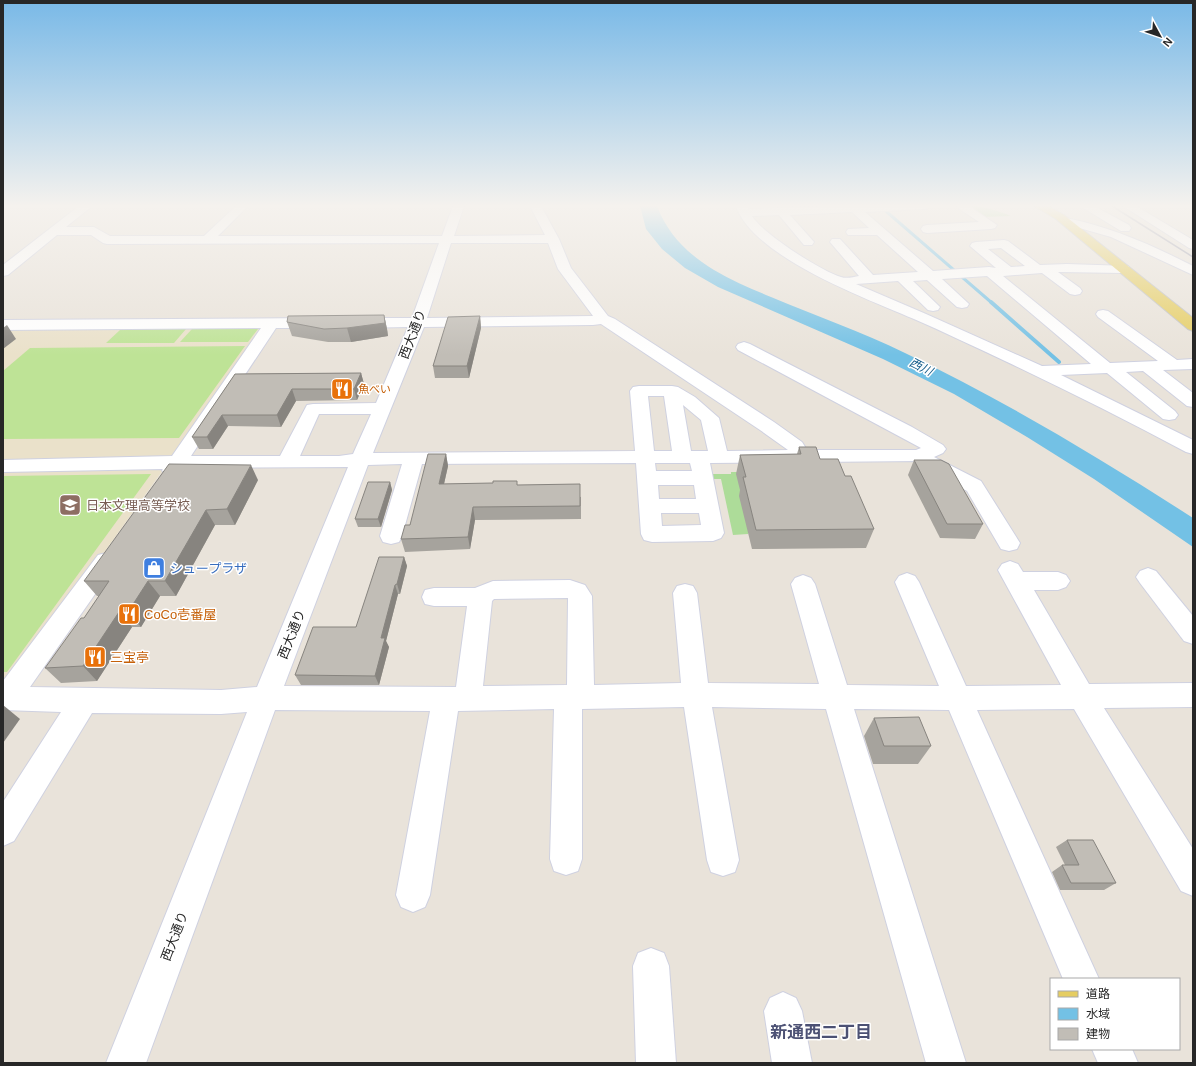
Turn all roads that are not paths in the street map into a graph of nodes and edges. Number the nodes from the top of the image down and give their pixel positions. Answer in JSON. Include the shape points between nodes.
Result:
{"nodes":[{"id":1,"x":23,"y":256,"type":"edge"},
{"id":2,"x":440,"y":256,"type":"edge"},
{"id":3,"x":558,"y":256,"type":"edge"},
{"id":4,"x":793,"y":256,"type":"edge"},
{"id":5,"x":849,"y":256,"type":"edge"},
{"id":6,"x":907,"y":256,"type":"edge"},
{"id":7,"x":988,"y":256,"type":"edge"},
{"id":8,"x":1022,"y":256,"type":"edge"},
{"id":9,"x":1109,"y":256,"type":"edge"},
{"id":10,"x":1161,"y":256,"type":"edge"},
{"id":11,"x":1042,"y":269,"type":"junction"},
{"id":12,"x":1123,"y":269,"type":"junction"},
{"id":13,"x":989,"y":271,"type":"junction"},
{"id":14,"x":1008,"y":271,"type":"junction"},
{"id":15,"x":1193,"y":271,"type":"edge"},
{"id":16,"x":3,"y":272,"type":"edge"},
{"id":17,"x":929,"y":275,"type":"junction"},
{"id":18,"x":901,"y":277,"type":"junction"},
{"id":19,"x":869,"y":278,"type":"junction"},
{"id":20,"x":839,"y":282,"type":"junction"},
{"id":21,"x":1075,"y":291,"type":"dead end"},
{"id":22,"x":962,"y":304,"type":"dead end"},
{"id":23,"x":933,"y":307,"type":"dead end"},
{"id":24,"x":1103,"y":314,"type":"dead end"},
{"id":25,"x":603,"y":319,"type":"junction"},
{"id":26,"x":418,"y":322,"type":"junction"},
{"id":27,"x":271,"y":324,"type":"junction"},
{"id":28,"x":3,"y":325,"type":"edge"},
{"id":29,"x":1193,"y":326,"type":"edge"},
{"id":30,"x":744,"y":347,"type":"dead end"},
{"id":31,"x":1193,"y":364,"type":"edge"},
{"id":32,"x":1174,"y":365,"type":"junction"},
{"id":33,"x":1147,"y":366,"type":"junction"},
{"id":34,"x":1109,"y":368,"type":"junction"},
{"id":35,"x":1038,"y":371,"type":"junction"},
{"id":36,"x":672,"y":391,"type":"junction"},
{"id":37,"x":1193,"y":402,"type":"edge"},
{"id":38,"x":382,"y":408,"type":"junction"},
{"id":39,"x":1169,"y":415,"type":"dead end"},
{"id":40,"x":1193,"y":448,"type":"edge"},
{"id":41,"x":700,"y":456,"type":"junction"},
{"id":42,"x":800,"y":456,"type":"junction"},
{"id":43,"x":918,"y":456,"type":"junction"},
{"id":44,"x":645,"y":457,"type":"junction"},
{"id":45,"x":414,"y":458,"type":"junction"},
{"id":46,"x":361,"y":459,"type":"junction"},
{"id":47,"x":178,"y":462,"type":"junction"},
{"id":48,"x":287,"y":462,"type":"junction"},
{"id":49,"x":3,"y":466,"type":"edge"},
{"id":50,"x":647,"y":478,"type":"junction"},
{"id":51,"x":703,"y":478,"type":"junction"},
{"id":52,"x":159,"y":487,"type":"edge"},
{"id":53,"x":649,"y":506,"type":"junction"},
{"id":54,"x":708,"y":506,"type":"junction"},
{"id":55,"x":391,"y":536,"type":"dead end"},
{"id":56,"x":1009,"y":543,"type":"dead end"},
{"id":57,"x":118,"y":545,"type":"edge"},
{"id":58,"x":1148,"y":577,"type":"dead end"},
{"id":59,"x":1058,"y":581,"type":"dead end"},
{"id":60,"x":907,"y":582,"type":"dead end"},
{"id":61,"x":803,"y":584,"type":"dead end"},
{"id":62,"x":685,"y":593,"type":"dead end"},
{"id":63,"x":434,"y":597,"type":"dead end"},
{"id":64,"x":480,"y":597,"type":"junction"},
{"id":65,"x":1193,"y":634,"type":"edge"},
{"id":66,"x":696,"y":695,"type":"junction"},
{"id":67,"x":1193,"y":695,"type":"edge"},
{"id":68,"x":835,"y":696,"type":"junction"},
{"id":69,"x":1081,"y":696,"type":"junction"},
{"id":70,"x":574,"y":697,"type":"junction"},
{"id":71,"x":5,"y":698,"type":"edge"},
{"id":72,"x":266,"y":698,"type":"junction"},
{"id":73,"x":457,"y":698,"type":"junction"},
{"id":74,"x":957,"y":698,"type":"junction"},
{"id":75,"x":84,"y":701,"type":"junction"},
{"id":76,"x":3,"y":830,"type":"edge"},
{"id":77,"x":566,"y":859,"type":"dead end"},
{"id":78,"x":723,"y":860,"type":"dead end"},
{"id":79,"x":1193,"y":879,"type":"edge"},
{"id":80,"x":413,"y":895,"type":"dead end"},
{"id":81,"x":651,"y":966,"type":"dead end"},
{"id":82,"x":1081,"y":978,"type":"edge"},
{"id":83,"x":783,"y":1011,"type":"dead end"},
{"id":84,"x":1112,"y":1050,"type":"edge"},
{"id":85,"x":126,"y":1063,"type":"edge"},
{"id":86,"x":656,"y":1063,"type":"edge"},
{"id":87,"x":792,"y":1063,"type":"edge"},
{"id":88,"x":946,"y":1063,"type":"edge"},
{"id":89,"x":1118,"y":1063,"type":"edge"}],
"edges":[{"from":1,"to":16,"type":"street"},
{"from":2,"to":26,"type":"street","name":"西大通り"},
{"from":3,"to":25,"type":"street"},
{"from":4,"to":20,"type":"street"},
{"from":5,"to":19,"type":"street"},
{"from":6,"to":17,"type":"street"},
{"from":7,"to":14,"type":"street"},
{"from":8,"to":11,"type":"street"},
{"from":9,"to":12,"type":"main road"},
{"from":10,"to":15,"type":"street"},
{"from":11,"to":12,"type":"street"},
{"from":11,"to":14,"type":"street"},
{"from":11,"to":21,"type":"street"},
{"from":12,"to":29,"type":"main road"},
{"from":13,"to":14,"type":"street"},
{"from":13,"to":17,"type":"street"},
{"from":13,"to":34,"type":"street"},
{"from":17,"to":18,"type":"street"},
{"from":17,"to":22,"type":"street"},
{"from":18,"to":19,"type":"street"},
{"from":18,"to":23,"type":"street"},
{"from":19,"to":20,"type":"street"},
{"from":20,"to":35,"type":"street"},
{"from":24,"to":32,"type":"street"},
{"from":25,"to":26,"type":"street"},
{"from":25,"to":42,"type":"street","via":[[768,426],[795,446]]},
{"from":26,"to":27,"type":"street"},
{"from":26,"to":38,"type":"street","name":"西大通り"},
{"from":27,"to":28,"type":"street"},
{"from":27,"to":47,"type":"street"},
{"from":30,"to":43,"type":"street","via":[[936,449]]},
{"from":31,"to":32,"type":"street"},
{"from":32,"to":33,"type":"street"},
{"from":33,"to":34,"type":"street"},
{"from":33,"to":37,"type":"street"},
{"from":34,"to":35,"type":"street"},
{"from":34,"to":39,"type":"street"},
{"from":35,"to":40,"type":"street","via":[[1146,422]]},
{"from":36,"to":41,"type":"street"},
{"from":36,"to":41,"type":"street","via":[[710,418]]},
{"from":36,"to":44,"type":"street","via":[[639,391]]},
{"from":38,"to":46,"type":"street","name":"西大通り"},
{"from":38,"to":48,"type":"street","via":[[313,409]]},
{"from":41,"to":42,"type":"street"},
{"from":41,"to":44,"type":"street"},
{"from":41,"to":51,"type":"street"},
{"from":42,"to":43,"type":"street"},
{"from":43,"to":56,"type":"street","via":[[974,486]]},
{"from":44,"to":45,"type":"street"},
{"from":44,"to":50,"type":"street"},
{"from":45,"to":46,"type":"street"},
{"from":45,"to":55,"type":"street"},
{"from":46,"to":48,"type":"street","via":[[339,462]]},
{"from":46,"to":72,"type":"street","name":"西大通り"},
{"from":47,"to":48,"type":"street"},
{"from":47,"to":49,"type":"street"},
{"from":47,"to":52,"type":"street"},
{"from":50,"to":51,"type":"street"},
{"from":50,"to":53,"type":"street"},
{"from":51,"to":54,"type":"street"},
{"from":53,"to":54,"type":"street"},
{"from":53,"to":54,"type":"street","via":[[652,534],[713,533]]},
{"from":57,"to":71,"type":"street"},
{"from":58,"to":65,"type":"street"},
{"from":59,"to":69,"type":"street","via":[[1014,576]]},
{"from":60,"to":74,"type":"street"},
{"from":61,"to":68,"type":"street"},
{"from":62,"to":66,"type":"street"},
{"from":63,"to":64,"type":"street"},
{"from":64,"to":70,"type":"street","via":[[493,590],[570,589],[577,592],[580,596]]},
{"from":64,"to":73,"type":"street"},
{"from":66,"to":68,"type":"street"},
{"from":66,"to":70,"type":"street"},
{"from":66,"to":78,"type":"street"},
{"from":67,"to":69,"type":"street"},
{"from":68,"to":74,"type":"street"},
{"from":68,"to":88,"type":"street"},
{"from":69,"to":74,"type":"street"},
{"from":69,"to":79,"type":"street"},
{"from":70,"to":73,"type":"street"},
{"from":70,"to":77,"type":"street"},
{"from":71,"to":75,"type":"street"},
{"from":72,"to":73,"type":"street"},
{"from":72,"to":75,"type":"street","via":[[221,702]]},
{"from":72,"to":85,"type":"street","name":"西大通り"},
{"from":73,"to":80,"type":"street"},
{"from":74,"to":82,"type":"street"},
{"from":75,"to":76,"type":"street"},
{"from":81,"to":86,"type":"street"},
{"from":83,"to":87,"type":"street"},
{"from":84,"to":89,"type":"street"}]}
